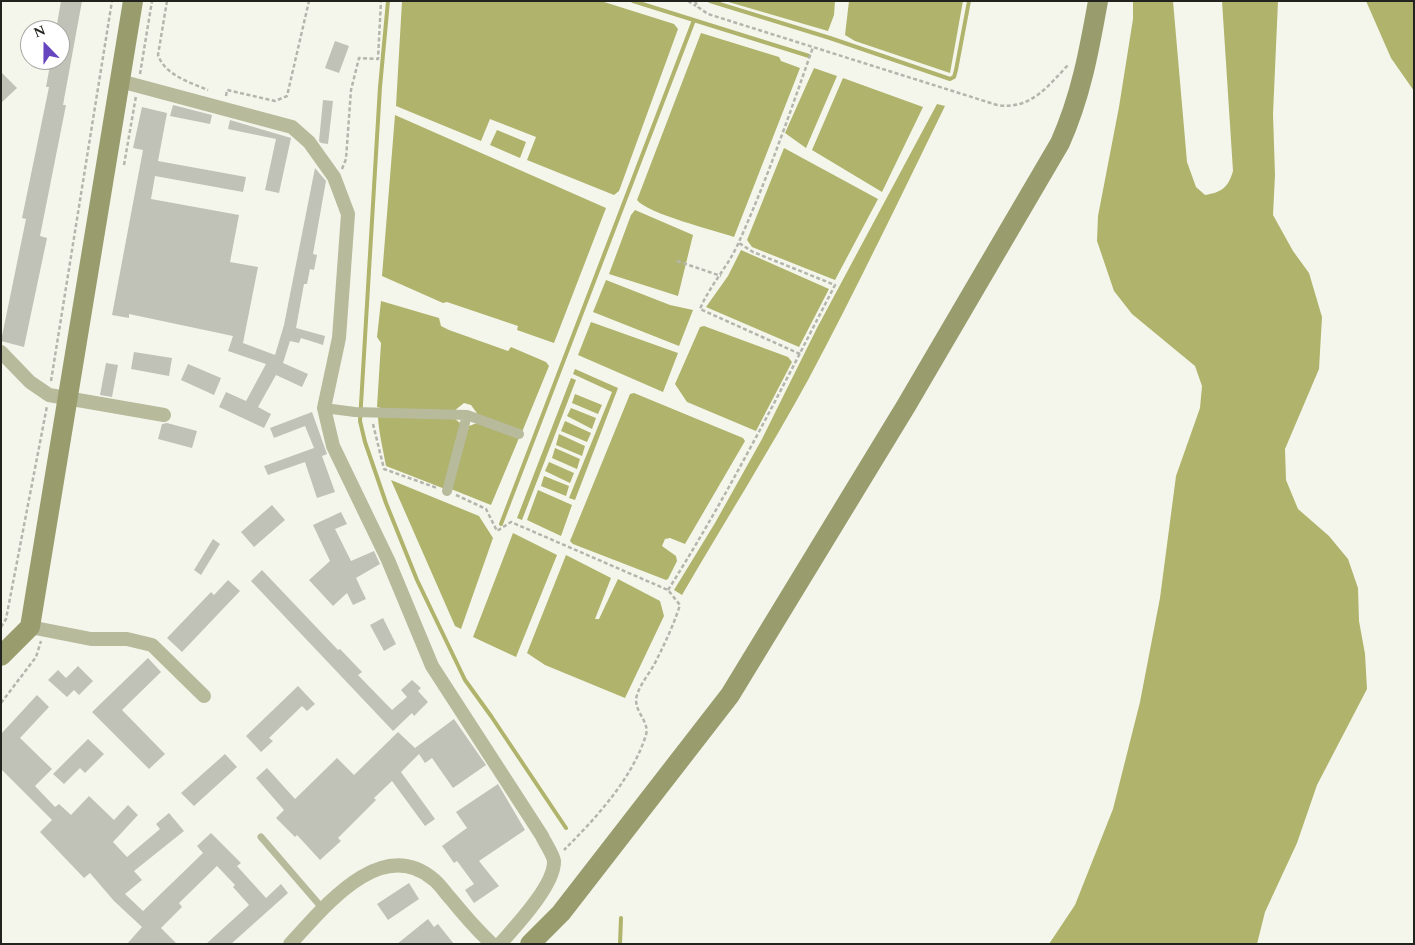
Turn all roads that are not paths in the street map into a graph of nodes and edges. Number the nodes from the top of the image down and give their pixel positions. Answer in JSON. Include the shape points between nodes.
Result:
{"nodes":[{"id":1,"x":133,"y":1,"type":"edge"},
{"id":2,"x":1098,"y":1,"type":"edge"},
{"id":3,"x":120,"y":81,"type":"junction"},
{"id":4,"x":1,"y":352,"type":"edge"},
{"id":5,"x":58,"y":397,"type":"junction"},
{"id":6,"x":324,"y":408,"type":"junction"},
{"id":7,"x":164,"y":415,"type":"dead end"},
{"id":8,"x":467,"y":415,"type":"junction"},
{"id":9,"x":519,"y":434,"type":"dead end"},
{"id":10,"x":447,"y":491,"type":"road end"},
{"id":11,"x":30,"y":627,"type":"junction"},
{"id":12,"x":1,"y":656,"type":"edge"},
{"id":13,"x":204,"y":696,"type":"dead end"},
{"id":14,"x":261,"y":837,"type":"dead end"},
{"id":15,"x":323,"y":909,"type":"junction"},
{"id":16,"x":290,"y":944,"type":"edge"},
{"id":17,"x":492,"y":944,"type":"edge"},
{"id":18,"x":500,"y":944,"type":"edge"},
{"id":19,"x":530,"y":944,"type":"edge"}],
"edges":[{"from":1,"to":3,"type":"main road"},
{"from":2,"to":19,"type":"main road","via":[[1084,80],[1060,142],[906,406],[730,695],[561,913]]},
{"from":3,"to":5,"type":"main road"},
{"from":3,"to":6,"type":"street","via":[[224,103],[292,127],[309,142],[334,177],[348,214],[339,338]]},
{"from":4,"to":5,"type":"street","via":[[30,382]]},
{"from":5,"to":7,"type":"street"},
{"from":5,"to":11,"type":"main road"},
{"from":6,"to":8,"type":"street"},
{"from":6,"to":18,"type":"street","via":[[334,446],[388,560],[432,666],[542,836],[554,861],[533,907]]},
{"from":8,"to":9,"type":"street"},
{"from":8,"to":10,"type":"street"},
{"from":11,"to":12,"type":"main road"},
{"from":11,"to":13,"type":"street","via":[[91,639],[127,638],[152,645]]},
{"from":14,"to":15,"type":"lane"},
{"from":15,"to":16,"type":"street"},
{"from":15,"to":17,"type":"street","via":[[339,892],[380,868],[418,869],[434,879],[476,930]]}]}
